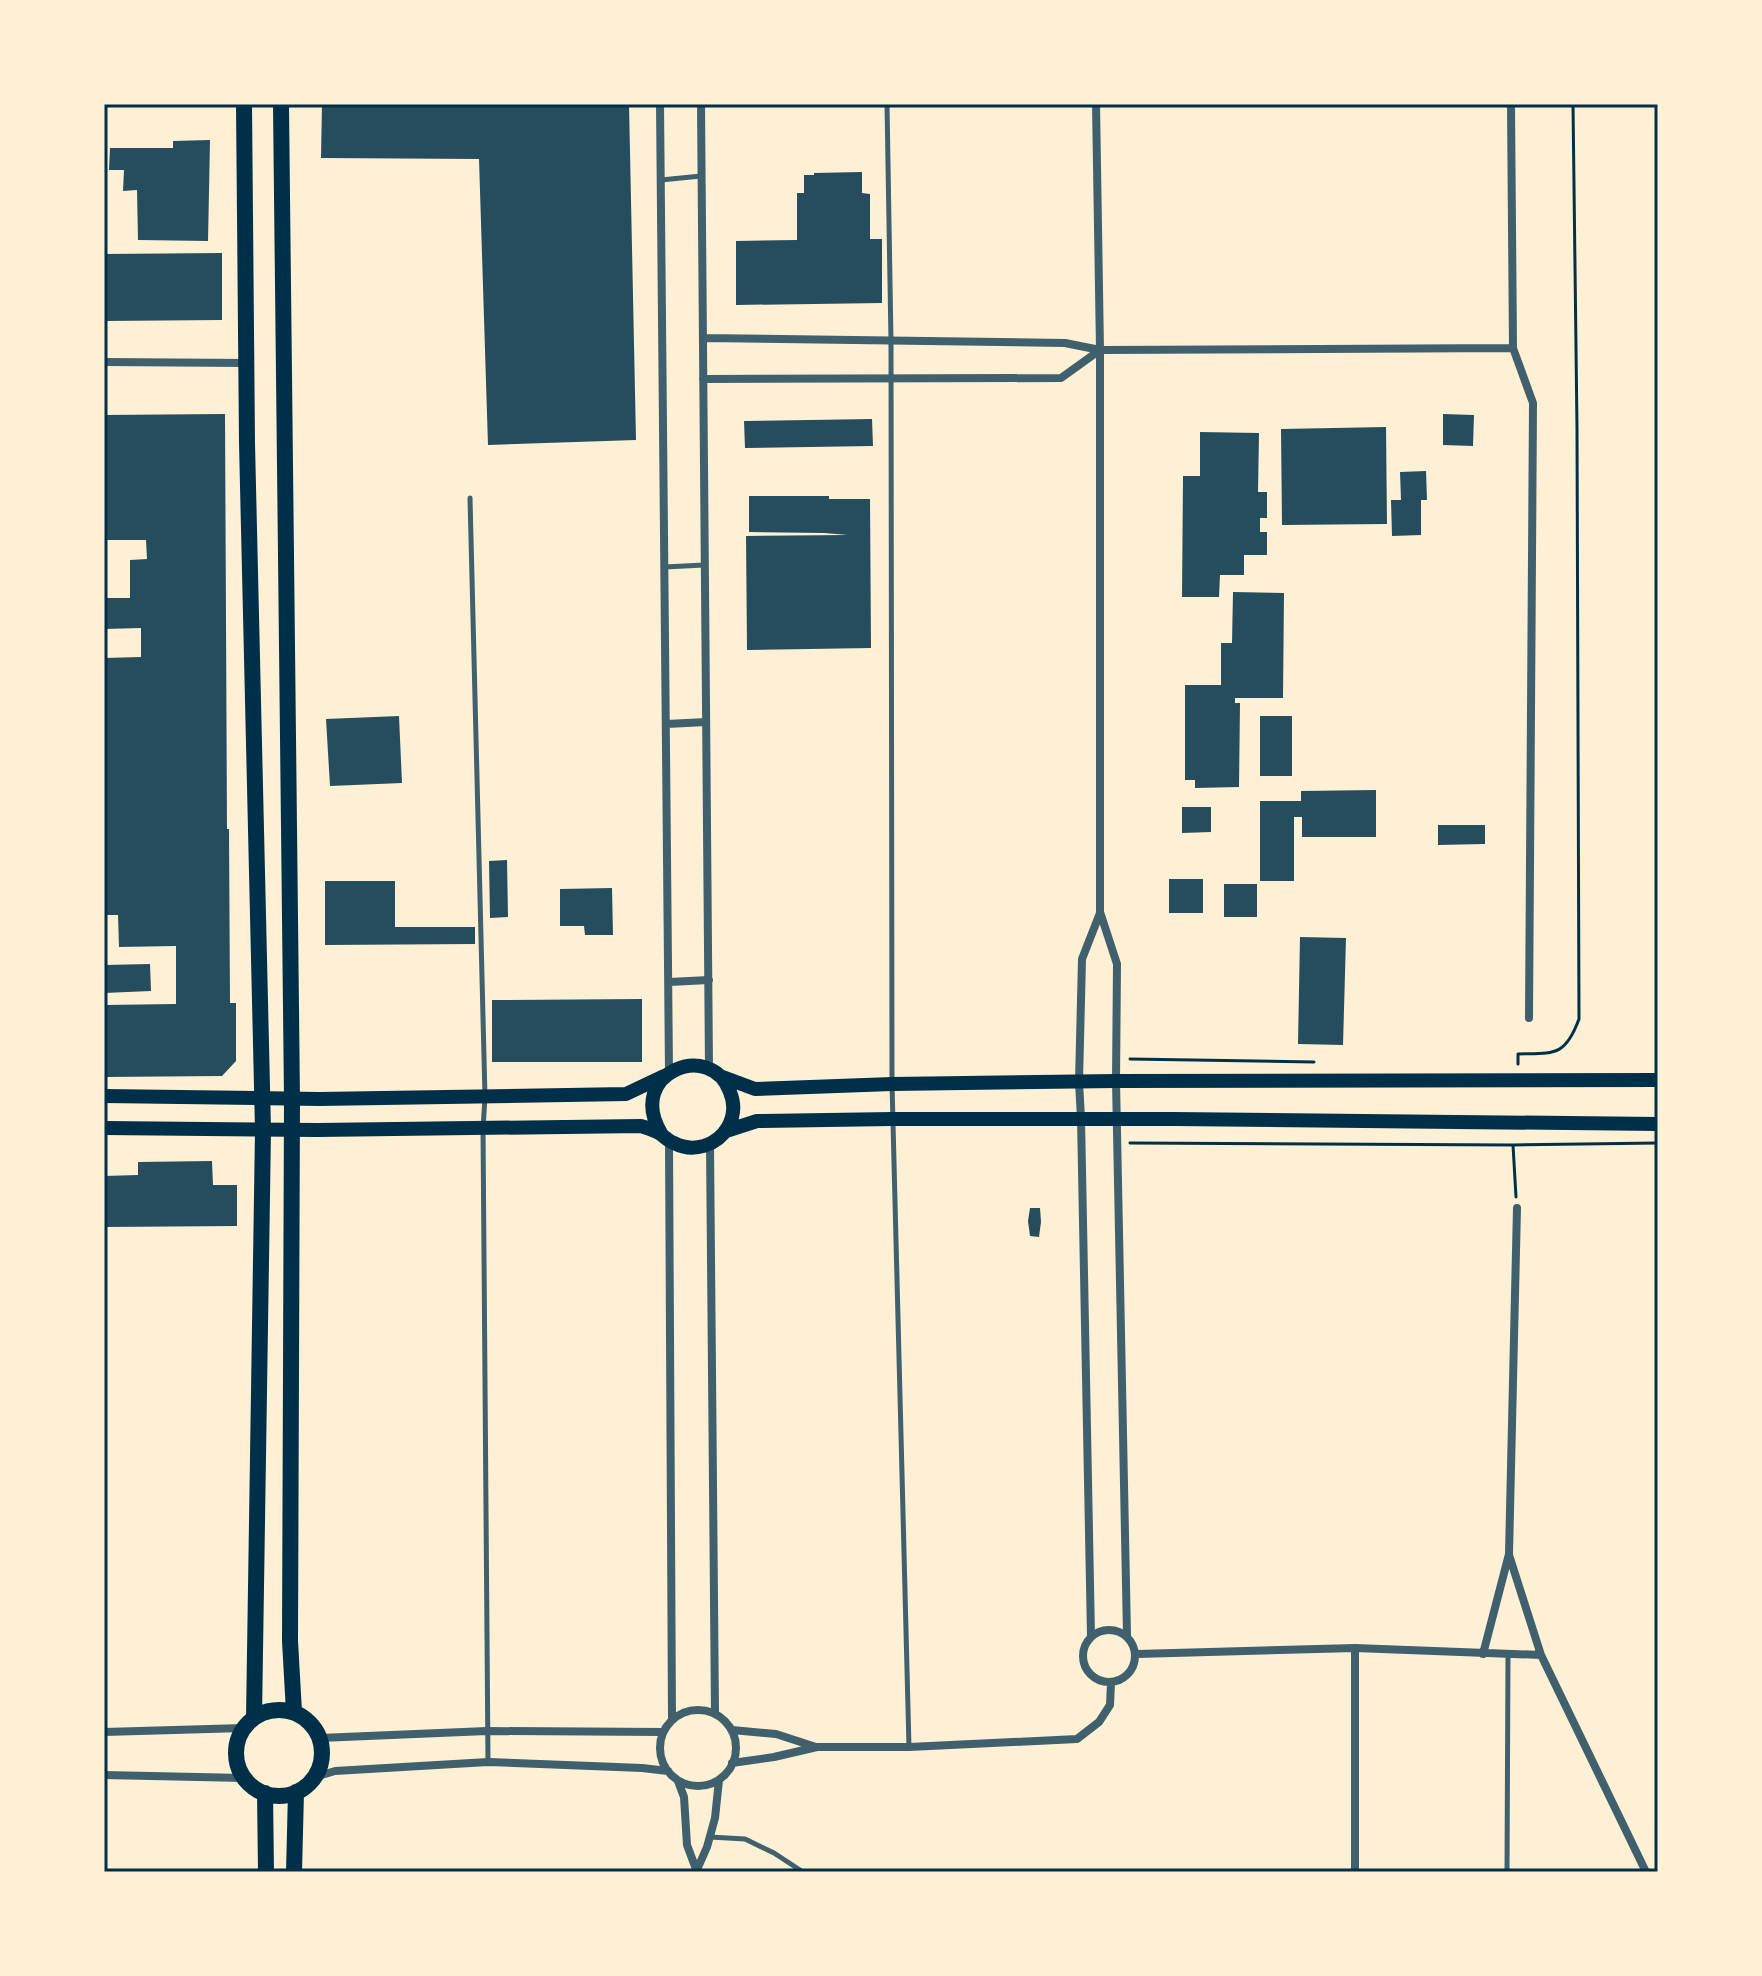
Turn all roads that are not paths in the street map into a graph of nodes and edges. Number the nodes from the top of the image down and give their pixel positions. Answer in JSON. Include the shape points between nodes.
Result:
{"nodes":[{"id":1,"x":244,"y":104,"type":"edge"},
{"id":2,"x":281,"y":104,"type":"edge"},
{"id":3,"x":660,"y":104,"type":"edge"},
{"id":4,"x":701,"y":104,"type":"edge"},
{"id":5,"x":887,"y":104,"type":"edge"},
{"id":6,"x":1096,"y":104,"type":"edge"},
{"id":7,"x":1511,"y":104,"type":"edge"},
{"id":8,"x":701,"y":176,"type":"junction"},
{"id":9,"x":661,"y":180,"type":"junction"},
{"id":10,"x":703,"y":338,"type":"junction"},
{"id":11,"x":891,"y":341,"type":"junction"},
{"id":12,"x":1513,"y":348,"type":"junction"},
{"id":13,"x":1100,"y":350,"type":"junction"},
{"id":14,"x":104,"y":362,"type":"edge"},
{"id":15,"x":246,"y":363,"type":"junction"},
{"id":16,"x":703,"y":379,"type":"junction"},
{"id":17,"x":891,"y":379,"type":"junction"},
{"id":18,"x":470,"y":498,"type":"dead end"},
{"id":19,"x":705,"y":565,"type":"junction"},
{"id":20,"x":665,"y":567,"type":"junction"},
{"id":21,"x":706,"y":722,"type":"junction"},
{"id":22,"x":667,"y":724,"type":"junction"},
{"id":23,"x":1100,"y":912,"type":"junction"},
{"id":24,"x":709,"y":980,"type":"junction"},
{"id":25,"x":669,"y":982,"type":"junction"},
{"id":26,"x":1529,"y":1018,"type":"dead end"},
{"id":27,"x":715,"y":1072,"type":"junction"},
{"id":28,"x":667,"y":1074,"type":"junction"},
{"id":29,"x":1658,"y":1080,"type":"edge"},
{"id":30,"x":1116,"y":1081,"type":"junction"},
{"id":31,"x":1079,"y":1082,"type":"junction"},
{"id":32,"x":892,"y":1084,"type":"junction"},
{"id":33,"x":104,"y":1096,"type":"edge"},
{"id":34,"x":485,"y":1097,"type":"junction"},
{"id":35,"x":263,"y":1098,"type":"junction"},
{"id":36,"x":292,"y":1099,"type":"junction"},
{"id":37,"x":1081,"y":1118,"type":"junction"},
{"id":38,"x":1116,"y":1118,"type":"junction"},
{"id":39,"x":892,"y":1119,"type":"junction"},
{"id":40,"x":1658,"y":1124,"type":"edge"},
{"id":41,"x":104,"y":1128,"type":"edge"},
{"id":42,"x":483,"y":1129,"type":"junction"},
{"id":43,"x":263,"y":1130,"type":"junction"},
{"id":44,"x":292,"y":1130,"type":"junction"},
{"id":45,"x":726,"y":1131,"type":"junction"},
{"id":46,"x":665,"y":1137,"type":"junction"},
{"id":47,"x":710,"y":1144,"type":"junction"},
{"id":48,"x":1517,"y":1208,"type":"road end"},
{"id":49,"x":1509,"y":1554,"type":"junction"},
{"id":50,"x":1127,"y":1635,"type":"junction"},
{"id":51,"x":1091,"y":1636,"type":"junction"},
{"id":52,"x":1355,"y":1648,"type":"junction"},
{"id":53,"x":1137,"y":1654,"type":"junction"},
{"id":54,"x":1483,"y":1654,"type":"junction"},
{"id":55,"x":1508,"y":1655,"type":"junction"},
{"id":56,"x":1541,"y":1655,"type":"junction"},
{"id":57,"x":1111,"y":1683,"type":"junction"},
{"id":58,"x":294,"y":1712,"type":"junction"},
{"id":59,"x":715,"y":1713,"type":"junction"},
{"id":60,"x":672,"y":1720,"type":"junction"},
{"id":61,"x":249,"y":1723,"type":"junction"},
{"id":62,"x":732,"y":1730,"type":"junction"},
{"id":63,"x":487,"y":1731,"type":"junction"},
{"id":64,"x":104,"y":1732,"type":"edge"},
{"id":65,"x":663,"y":1732,"type":"junction"},
{"id":66,"x":320,"y":1738,"type":"junction"},
{"id":67,"x":817,"y":1747,"type":"junction"},
{"id":68,"x":909,"y":1747,"type":"junction"},
{"id":69,"x":488,"y":1762,"type":"junction"},
{"id":70,"x":732,"y":1763,"type":"junction"},
{"id":71,"x":668,"y":1771,"type":"junction"},
{"id":72,"x":104,"y":1775,"type":"edge"},
{"id":73,"x":315,"y":1777,"type":"junction"},
{"id":74,"x":244,"y":1778,"type":"junction"},
{"id":75,"x":719,"y":1780,"type":"junction"},
{"id":76,"x":678,"y":1781,"type":"junction"},
{"id":77,"x":296,"y":1792,"type":"junction"},
{"id":78,"x":265,"y":1793,"type":"junction"},
{"id":79,"x":710,"y":1837,"type":"junction"},
{"id":80,"x":696,"y":1871,"type":"edge"},
{"id":81,"x":266,"y":1872,"type":"edge"},
{"id":82,"x":294,"y":1872,"type":"edge"},
{"id":83,"x":803,"y":1872,"type":"edge"},
{"id":84,"x":1355,"y":1872,"type":"edge"},
{"id":85,"x":1507,"y":1872,"type":"edge"},
{"id":86,"x":1646,"y":1872,"type":"edge"}],
"edges":[{"from":1,"to":15,"type":"highway"},
{"from":2,"to":36,"type":"highway"},
{"from":3,"to":9,"type":"street"},
{"from":4,"to":8,"type":"street"},
{"from":5,"to":11,"type":"lane"},
{"from":6,"to":13,"type":"street"},
{"from":7,"to":12,"type":"street"},
{"from":8,"to":9,"type":"lane"},
{"from":8,"to":10,"type":"street"},
{"from":9,"to":20,"type":"street"},
{"from":10,"to":11,"type":"street"},
{"from":10,"to":16,"type":"street"},
{"from":11,"to":13,"type":"street","via":[[1065,343]]},
{"from":11,"to":17,"type":"lane"},
{"from":12,"to":13,"type":"street"},
{"from":12,"to":26,"type":"street","via":[[1533,403]]},
{"from":13,"to":17,"type":"street","via":[[1061,378]]},
{"from":13,"to":23,"type":"street"},
{"from":14,"to":15,"type":"street"},
{"from":15,"to":35,"type":"highway"},
{"from":16,"to":17,"type":"street"},
{"from":16,"to":19,"type":"street"},
{"from":17,"to":32,"type":"lane"},
{"from":18,"to":34,"type":"lane"},
{"from":19,"to":20,"type":"lane"},
{"from":19,"to":21,"type":"street"},
{"from":20,"to":22,"type":"street"},
{"from":21,"to":22,"type":"street"},
{"from":21,"to":24,"type":"street"},
{"from":22,"to":25,"type":"street"},
{"from":23,"to":30,"type":"street","via":[[1117,964]]},
{"from":23,"to":31,"type":"street","via":[[1082,959]]},
{"from":24,"to":25,"type":"street"},
{"from":24,"to":27,"type":"street"},
{"from":25,"to":28,"type":"street"},
{"from":27,"to":28,"type":"main road","via":[[697,1065]]},
{"from":27,"to":32,"type":"main road","via":[[755,1089]]},
{"from":27,"to":45,"type":"main road","via":[[734,1101]]},
{"from":28,"to":34,"type":"main road","via":[[626,1094]]},
{"from":28,"to":46,"type":"main road","via":[[653,1093],[651,1107]]},
{"from":29,"to":30,"type":"main road"},
{"from":30,"to":31,"type":"main road"},
{"from":30,"to":38,"type":"street"},
{"from":31,"to":32,"type":"main road"},
{"from":31,"to":37,"type":"street"},
{"from":32,"to":39,"type":"lane"},
{"from":33,"to":35,"type":"main road"},
{"from":34,"to":36,"type":"main road"},
{"from":34,"to":42,"type":"lane"},
{"from":35,"to":36,"type":"main road"},
{"from":35,"to":43,"type":"highway"},
{"from":36,"to":44,"type":"highway"},
{"from":37,"to":38,"type":"main road"},
{"from":37,"to":39,"type":"main road"},
{"from":37,"to":51,"type":"street"},
{"from":38,"to":40,"type":"main road"},
{"from":38,"to":50,"type":"street"},
{"from":39,"to":45,"type":"main road","via":[[757,1121]]},
{"from":39,"to":68,"type":"lane"},
{"from":41,"to":43,"type":"main road"},
{"from":42,"to":44,"type":"main road"},
{"from":42,"to":46,"type":"main road","via":[[641,1126]]},
{"from":42,"to":63,"type":"lane"},
{"from":43,"to":44,"type":"main road"},
{"from":43,"to":61,"type":"highway"},
{"from":44,"to":58,"type":"highway"},
{"from":45,"to":47,"type":"main road"},
{"from":46,"to":47,"type":"main road","via":[[683,1147]]},
{"from":46,"to":60,"type":"street"},
{"from":47,"to":59,"type":"street"},
{"from":48,"to":49,"type":"street"},
{"from":49,"to":54,"type":"street"},
{"from":49,"to":56,"type":"street"},
{"from":50,"to":51,"type":"street","via":[[1109,1629]]},
{"from":50,"to":53,"type":"street"},
{"from":51,"to":57,"type":"street","via":[[1082,1660],[1087,1673]]},
{"from":52,"to":53,"type":"street"},
{"from":52,"to":54,"type":"street"},
{"from":52,"to":84,"type":"street"},
{"from":53,"to":57,"type":"street","via":[[1134,1668]]},
{"from":54,"to":55,"type":"street"},
{"from":55,"to":56,"type":"street"},
{"from":55,"to":85,"type":"lane"},
{"from":56,"to":86,"type":"street"},
{"from":57,"to":68,"type":"street","via":[[1110,1705],[1077,1739]]},
{"from":58,"to":61,"type":"highway","via":[[267,1711]]},
{"from":58,"to":66,"type":"highway","via":[[310,1722]]},
{"from":59,"to":60,"type":"street","via":[[697,1709]]},
{"from":59,"to":62,"type":"street"},
{"from":60,"to":65,"type":"street"},
{"from":61,"to":64,"type":"street"},
{"from":61,"to":74,"type":"highway","via":[[237,1745]]},
{"from":62,"to":67,"type":"street","via":[[776,1734]]},
{"from":62,"to":70,"type":"street"},
{"from":63,"to":65,"type":"street"},
{"from":63,"to":66,"type":"street"},
{"from":63,"to":69,"type":"lane"},
{"from":65,"to":71,"type":"street","via":[[661,1759]]},
{"from":66,"to":73,"type":"highway","via":[[321,1764]]},
{"from":67,"to":68,"type":"street"},
{"from":67,"to":70,"type":"street"},
{"from":69,"to":71,"type":"street"},
{"from":69,"to":73,"type":"street","via":[[335,1771]]},
{"from":70,"to":75,"type":"street"},
{"from":71,"to":76,"type":"street"},
{"from":72,"to":74,"type":"street"},
{"from":73,"to":77,"type":"highway"},
{"from":74,"to":78,"type":"highway"},
{"from":75,"to":76,"type":"street","via":[[706,1785]]},
{"from":75,"to":79,"type":"street"},
{"from":76,"to":80,"type":"street"},
{"from":77,"to":78,"type":"highway"},
{"from":77,"to":82,"type":"highway"},
{"from":78,"to":81,"type":"highway"},
{"from":79,"to":80,"type":"street"},
{"from":79,"to":83,"type":"lane","via":[[745,1839]]}]}
